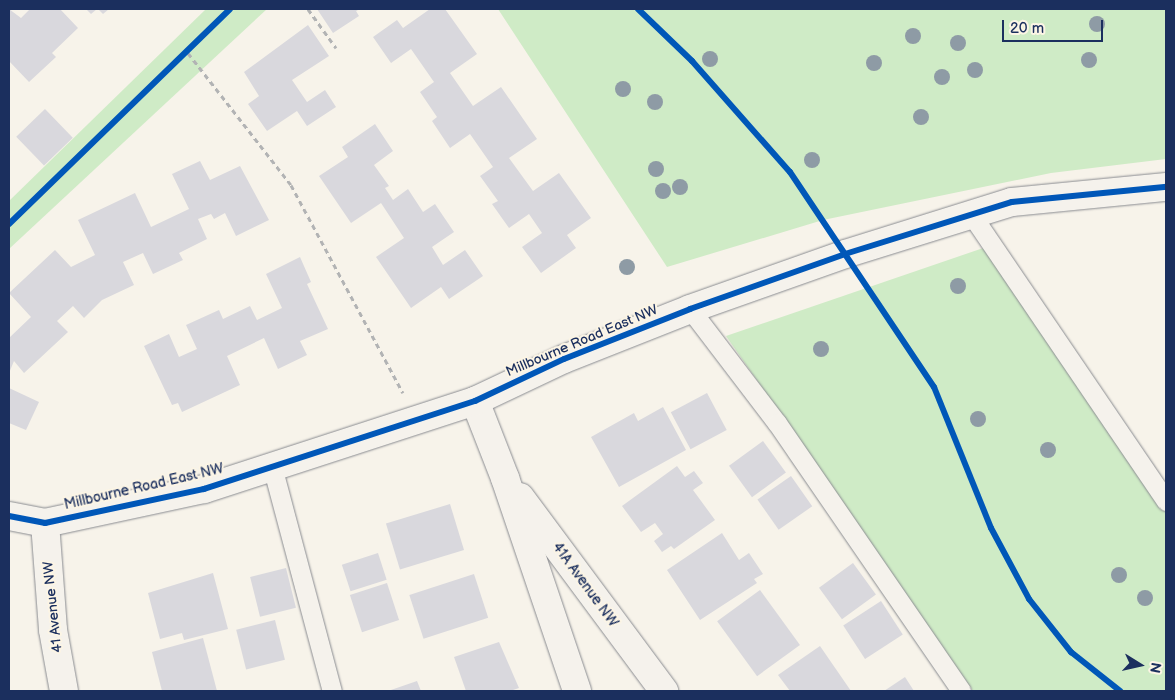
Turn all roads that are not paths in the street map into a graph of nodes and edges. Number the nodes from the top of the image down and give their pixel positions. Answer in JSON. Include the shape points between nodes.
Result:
{"nodes":[{"id":1,"x":1166,"y":187,"type":"edge"},
{"id":2,"x":970,"y":214,"type":"junction"},
{"id":3,"x":690,"y":309,"type":"junction"},
{"id":4,"x":475,"y":401,"type":"junction"},
{"id":5,"x":272,"y":466,"type":"junction"},
{"id":6,"x":505,"y":478,"type":"junction"},
{"id":7,"x":1166,"y":502,"type":"edge"},
{"id":8,"x":9,"y":516,"type":"edge"},
{"id":9,"x":45,"y":523,"type":"junction"},
{"id":10,"x":64,"y":691,"type":"edge"},
{"id":11,"x":332,"y":691,"type":"edge"},
{"id":12,"x":577,"y":691,"type":"edge"},
{"id":13,"x":664,"y":691,"type":"edge"},
{"id":14,"x":961,"y":691,"type":"edge"}],
"edges":[{"from":1,"to":2,"type":"street","name":"Millbourne Road East NW","via":[[1012,202]]},
{"from":2,"to":3,"type":"street","name":"Millbourne Road East NW"},
{"from":2,"to":7,"type":"lane"},
{"from":3,"to":4,"type":"street","name":"Millbourne Road East NW","via":[[564,360]]},
{"from":3,"to":14,"type":"lane","via":[[777,423]]},
{"from":4,"to":5,"type":"street","name":"Millbourne Road East NW"},
{"from":4,"to":6,"type":"street","name":"41A Avenue NW"},
{"from":5,"to":9,"type":"street","name":"Millbourne Road East NW","via":[[204,489]]},
{"from":5,"to":11,"type":"lane"},
{"from":6,"to":12,"type":"street","name":"41A Avenue NW"},
{"from":6,"to":13,"type":"street","name":"41A Avenue NW"},
{"from":8,"to":9,"type":"street","name":"Millbourne Road East NW"},
{"from":9,"to":10,"type":"street","name":"41 Avenue NW","via":[[53,630]]}]}
